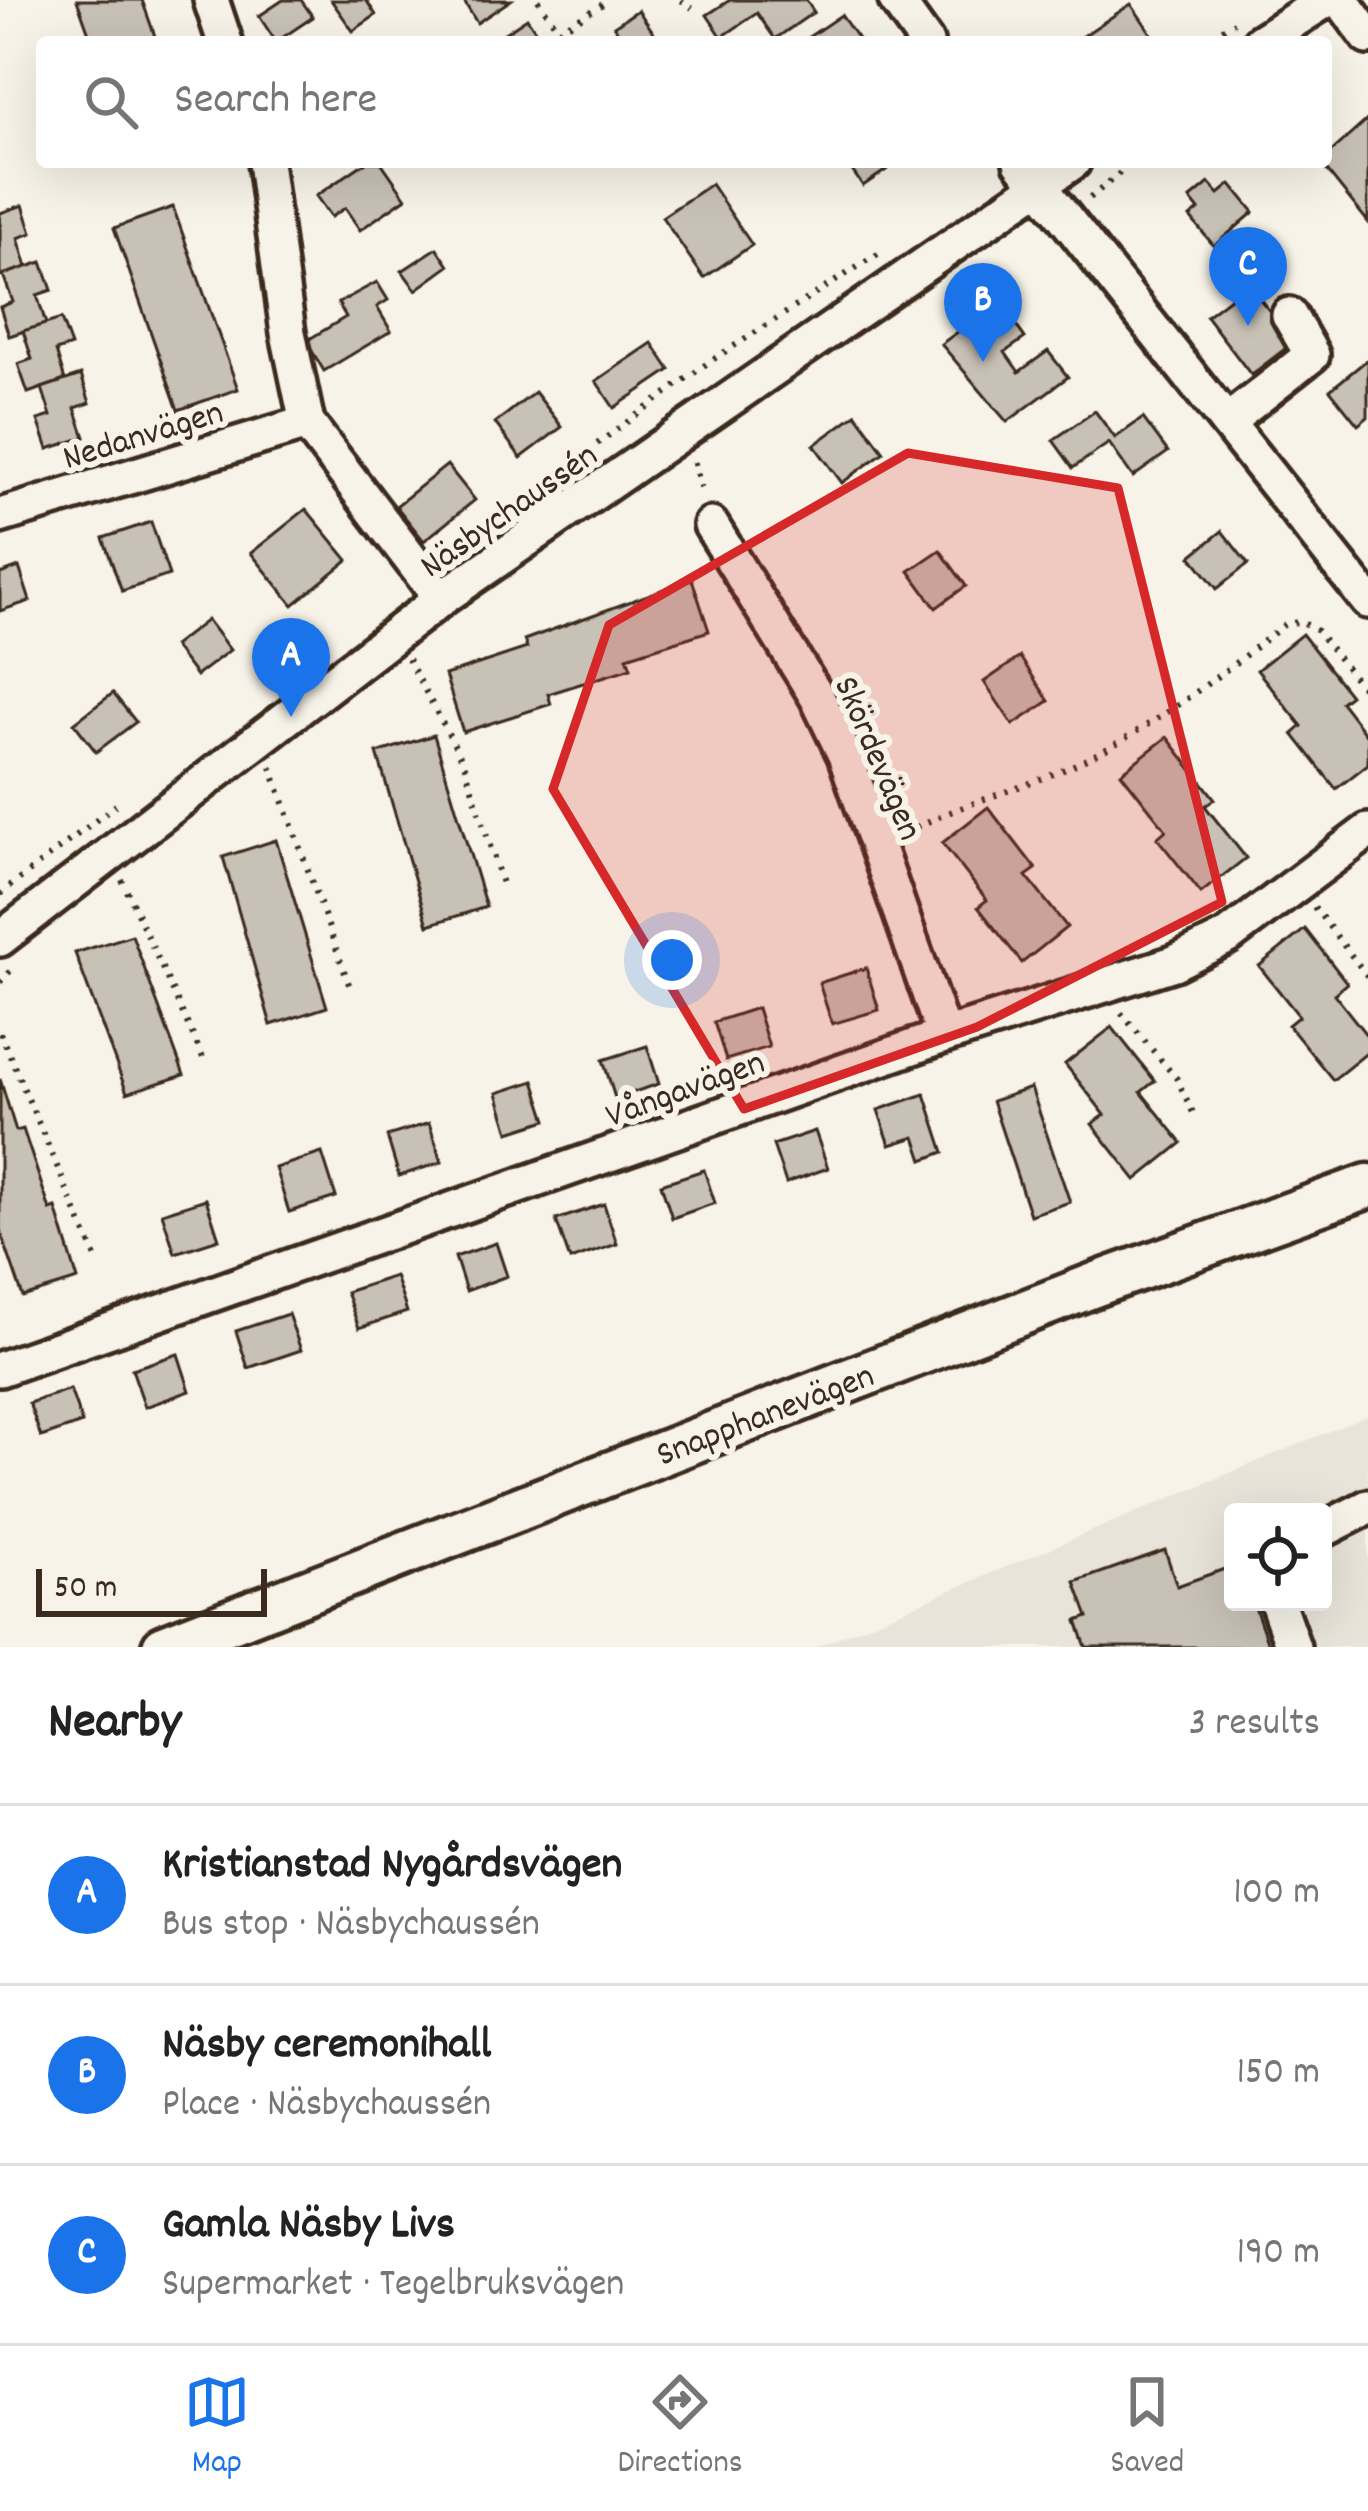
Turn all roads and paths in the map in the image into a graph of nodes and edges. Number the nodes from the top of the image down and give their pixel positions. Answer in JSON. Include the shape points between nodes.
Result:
{"nodes":[{"id":1,"x":211,"y":0,"type":"edge"},
{"id":2,"x":538,"y":0,"type":"edge"},
{"id":3,"x":610,"y":0,"type":"edge"},
{"id":4,"x":682,"y":0,"type":"edge"},
{"id":5,"x":896,"y":0,"type":"edge"},
{"id":6,"x":1326,"y":0,"type":"edge"},
{"id":7,"x":1341,"y":0,"type":"edge"},
{"id":8,"x":692,"y":8,"type":"dead end"},
{"id":9,"x":223,"y":36,"type":"edge"},
{"id":10,"x":922,"y":36,"type":"edge"},
{"id":11,"x":1269,"y":36,"type":"edge"},
{"id":12,"x":1368,"y":37,"type":"edge"},
{"id":13,"x":266,"y":168,"type":"edge"},
{"id":14,"x":1031,"y":174,"type":"edge"},
{"id":15,"x":1289,"y":315,"type":"dead end"},
{"id":16,"x":1227,"y":422,"type":"junction"},
{"id":17,"x":307,"y":423,"type":"junction"},
{"id":18,"x":692,"y":453,"type":"dead end"},
{"id":19,"x":2,"y":510,"type":"edge"},
{"id":20,"x":712,"y":525,"type":"joint"},
{"id":21,"x":441,"y":598,"type":"junction"},
{"id":22,"x":1368,"y":601,"type":"edge"},
{"id":23,"x":395,"y":635,"type":"junction"},
{"id":24,"x":1368,"y":695,"type":"edge"},
{"id":25,"x":261,"y":740,"type":"junction"},
{"id":26,"x":1368,"y":831,"type":"edge"},
{"id":27,"x":878,"y":849,"type":"junction"},
{"id":28,"x":110,"y":855,"type":"junction"},
{"id":29,"x":1297,"y":885,"type":"junction"},
{"id":30,"x":504,"y":890,"type":"dead end"},
{"id":31,"x":0,"y":939,"type":"edge"},
{"id":32,"x":1368,"y":977,"type":"edge"},
{"id":33,"x":350,"y":987,"type":"dead end"},
{"id":34,"x":1099,"y":987,"type":"junction"},
{"id":35,"x":0,"y":1033,"type":"edge"},
{"id":36,"x":944,"y":1036,"type":"junction"},
{"id":37,"x":204,"y":1060,"type":"dead end"},
{"id":38,"x":1195,"y":1117,"type":"dead end"},
{"id":39,"x":1368,"y":1186,"type":"edge"},
{"id":40,"x":98,"y":1260,"type":"dead end"},
{"id":41,"x":0,"y":1369,"type":"edge"},
{"id":42,"x":1368,"y":1507,"type":"edge"},
{"id":43,"x":1332,"y":1521,"type":"edge"},
{"id":44,"x":1280,"y":1611,"type":"edge"},
{"id":45,"x":164,"y":1647,"type":"edge"},
{"id":46,"x":1293,"y":1647,"type":"edge"}],
"edges":[{"from":1,"to":9,"type":"street"},
{"from":2,"to":3,"type":"path","via":[[559,30]]},
{"from":4,"to":8,"type":"path"},
{"from":5,"to":10,"type":"street"},
{"from":6,"to":11,"type":"street"},
{"from":7,"to":12,"type":"street"},
{"from":13,"to":17,"type":"street"},
{"from":14,"to":16,"type":"street"},
{"from":14,"to":21,"type":"street","name":"Näsbychaussén"},
{"from":15,"to":16,"type":"street","via":[[1312,355]]},
{"from":16,"to":22,"type":"street"},
{"from":17,"to":19,"type":"street","name":"Nedanvägen"},
{"from":17,"to":21,"type":"street"},
{"from":18,"to":20,"type":"path"},
{"from":20,"to":27,"type":"street","name":"Skördevägen","via":[[817,697]]},
{"from":21,"to":23,"type":"street","name":"Näsbychaussén"},
{"from":23,"to":25,"type":"street","name":"Näsbychaussén"},
{"from":23,"to":30,"type":"path","via":[[464,763]]},
{"from":24,"to":27,"type":"path","via":[[1317,631],[1301,621],[1284,625],[1142,731],[1052,774],[952,807]]},
{"from":25,"to":28,"type":"street","name":"Näsbychaussén"},
{"from":25,"to":33,"type":"path"},
{"from":26,"to":29,"type":"street","name":"Vångavägen"},
{"from":27,"to":36,"type":"street","name":"Skördevägen"},
{"from":28,"to":31,"type":"street","name":"Näsbychaussén"},
{"from":28,"to":37,"type":"path"},
{"from":29,"to":32,"type":"path"},
{"from":29,"to":34,"type":"street","name":"Vångavägen","via":[[1227,937]]},
{"from":34,"to":36,"type":"street","name":"Vångavägen"},
{"from":34,"to":38,"type":"path","via":[[1177,1079]]},
{"from":35,"to":40,"type":"path"},
{"from":36,"to":41,"type":"street","name":"Vångavägen"},
{"from":39,"to":45,"type":"main road","name":"Snapphanevägen"},
{"from":42,"to":43,"type":"street"},
{"from":44,"to":46,"type":"street"}]}
